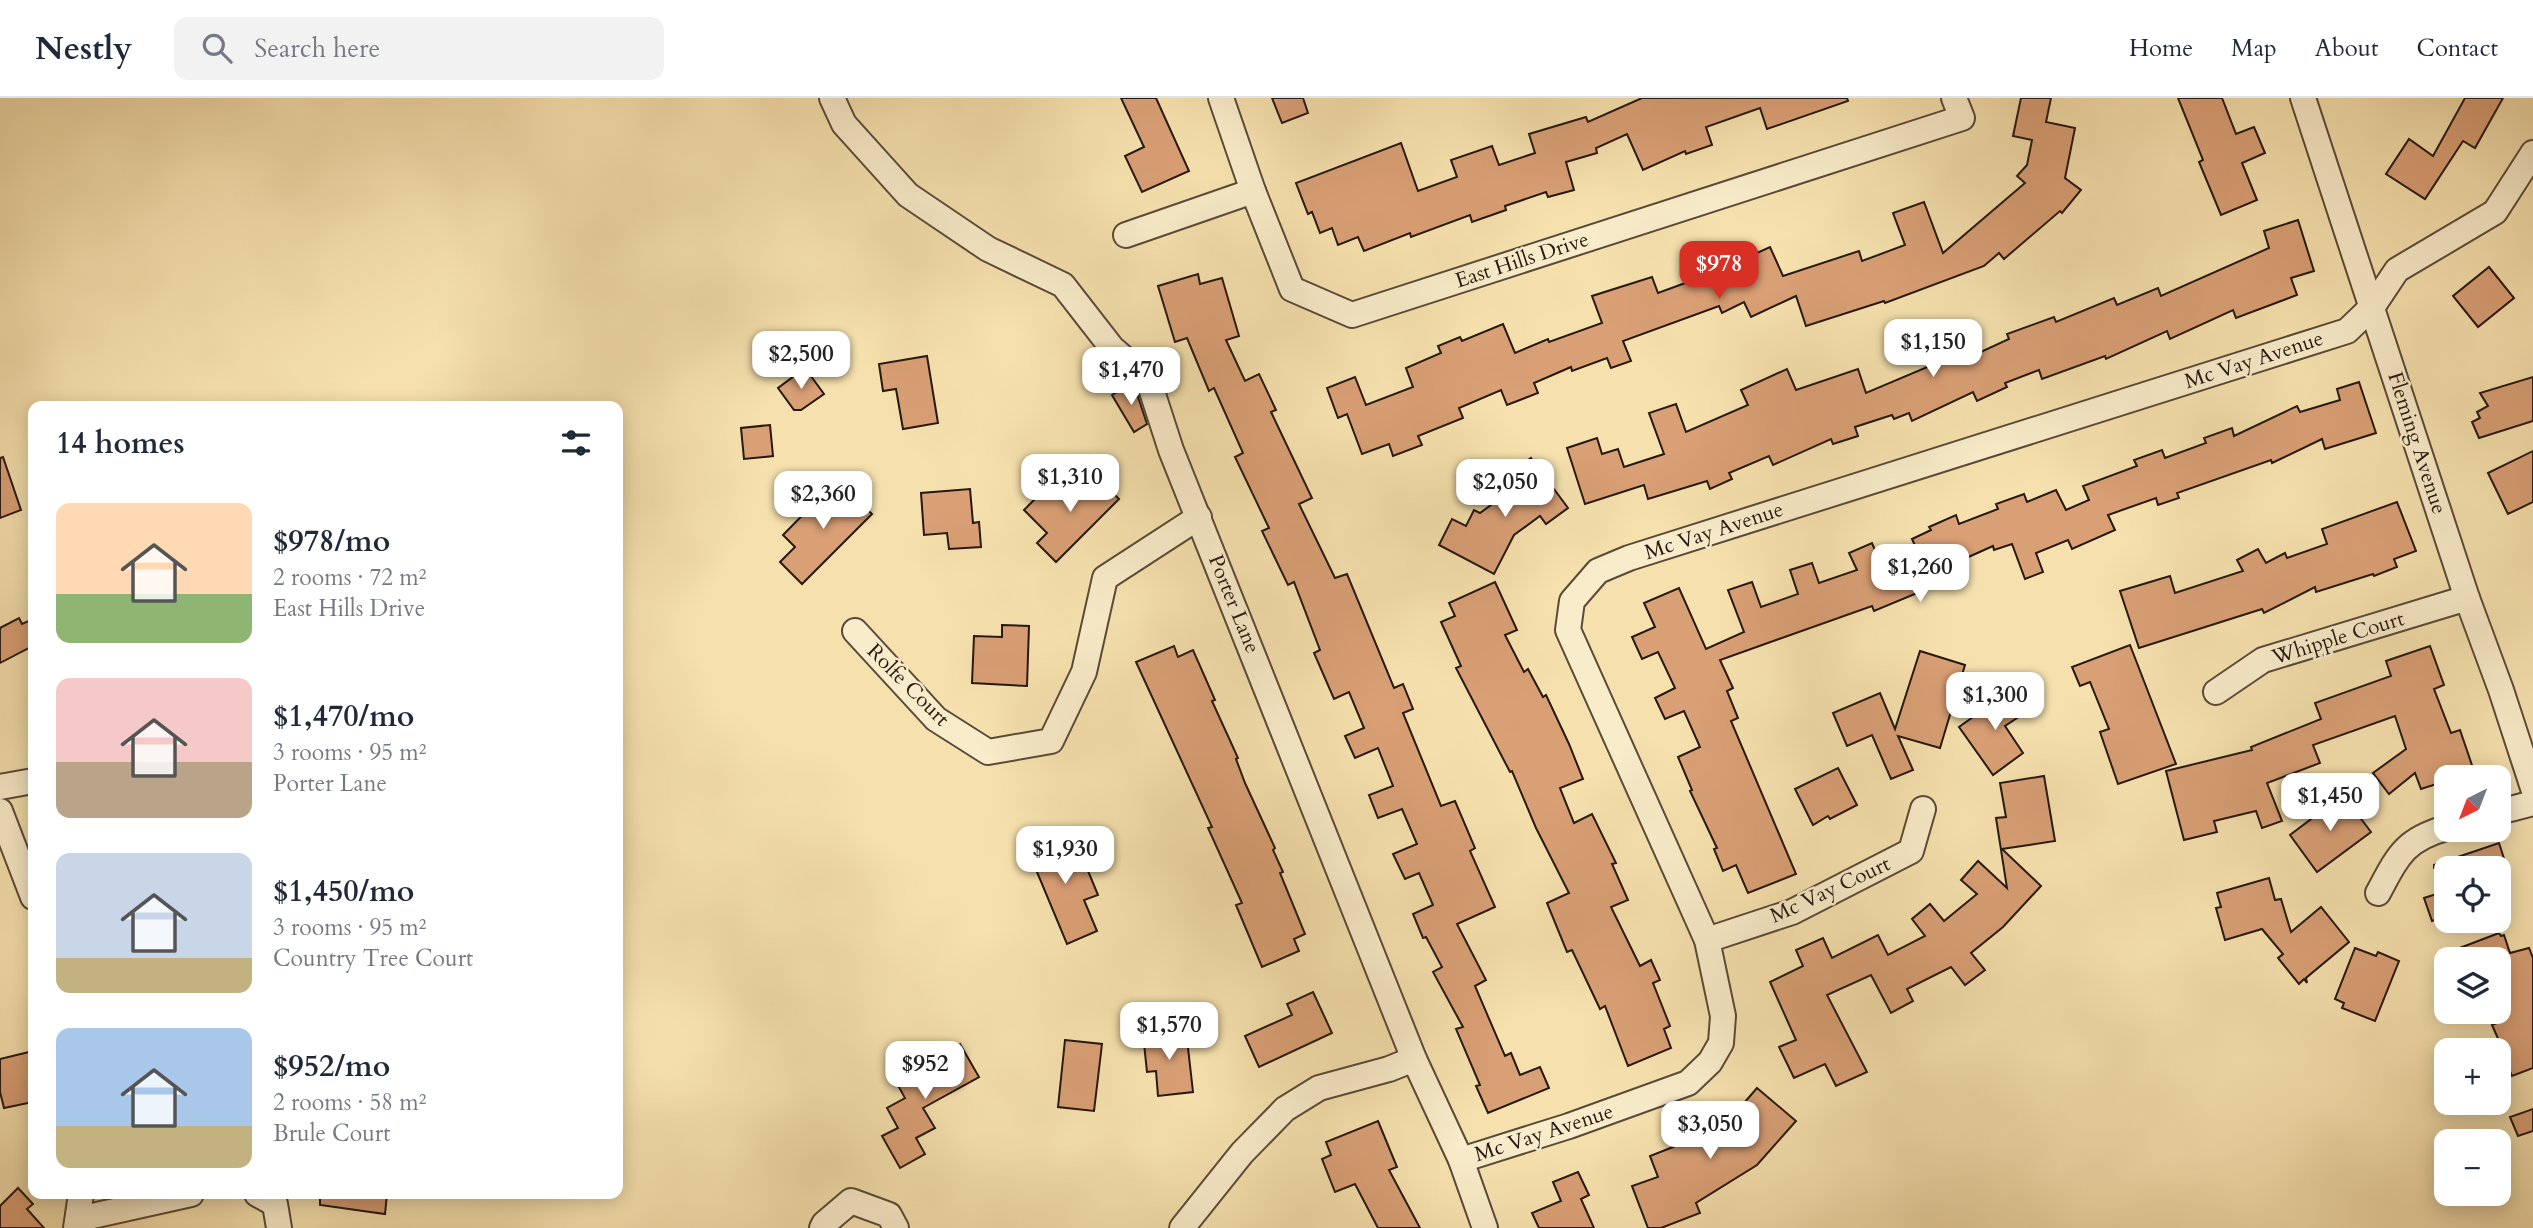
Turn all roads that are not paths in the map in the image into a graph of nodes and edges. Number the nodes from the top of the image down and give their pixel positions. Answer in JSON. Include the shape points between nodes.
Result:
{"nodes":[{"id":1,"x":832,"y":98,"type":"edge"},
{"id":2,"x":1221,"y":98,"type":"edge"},
{"id":3,"x":1954,"y":98,"type":"edge"},
{"id":4,"x":2303,"y":98,"type":"edge"},
{"id":5,"x":2533,"y":153,"type":"edge"},
{"id":6,"x":1253,"y":191,"type":"junction"},
{"id":7,"x":1126,"y":235,"type":"dead end"},
{"id":8,"x":2373,"y":306,"type":"junction"},
{"id":9,"x":1199,"y":517,"type":"junction"},
{"id":10,"x":2467,"y":598,"type":"junction"},
{"id":11,"x":855,"y":632,"type":"dead end"},
{"id":12,"x":2216,"y":692,"type":"dead end"},
{"id":13,"x":28,"y":782,"type":"edge"},
{"id":14,"x":0,"y":787,"type":"edge"},
{"id":15,"x":2533,"y":788,"type":"edge"},
{"id":16,"x":2533,"y":803,"type":"edge"},
{"id":17,"x":1923,"y":809,"type":"dead end"},
{"id":18,"x":2511,"y":809,"type":"edge"},
{"id":19,"x":0,"y":811,"type":"edge"},
{"id":20,"x":2434,"y":831,"type":"edge"},
{"id":21,"x":28,"y":885,"type":"edge"},
{"id":22,"x":2378,"y":893,"type":"dead end"},
{"id":23,"x":1707,"y":940,"type":"junction"},
{"id":24,"x":1414,"y":1059,"type":"junction"},
{"id":25,"x":1461,"y":1160,"type":"junction"},
{"id":26,"x":80,"y":1199,"type":"edge"},
{"id":27,"x":172,"y":1199,"type":"edge"},
{"id":28,"x":266,"y":1199,"type":"edge"},
{"id":29,"x":78,"y":1224,"type":"edge"},
{"id":30,"x":279,"y":1228,"type":"edge"},
{"id":31,"x":822,"y":1228,"type":"edge"},
{"id":32,"x":896,"y":1228,"type":"edge"},
{"id":33,"x":1182,"y":1228,"type":"edge"},
{"id":34,"x":1485,"y":1228,"type":"edge"}],
"edges":[{"from":1,"to":9,"type":"street","name":"Porter Lane","via":[[844,124],[908,195],[988,249],[1063,285],[1112,348],[1149,379],[1171,450]]},
{"from":2,"to":6,"type":"street"},
{"from":3,"to":6,"type":"street","name":"East Hills Drive","via":[[1962,118],[1352,314],[1292,289]]},
{"from":4,"to":8,"type":"street","name":"Fleming Avenue"},
{"from":5,"to":8,"type":"street","name":"Mc Vay Avenue","via":[[2495,212],[2397,270]]},
{"from":6,"to":7,"type":"street"},
{"from":8,"to":10,"type":"street","name":"Fleming Avenue"},
{"from":8,"to":23,"type":"street","name":"Mc Vay Avenue","via":[[2347,331],[1598,571],[1572,601],[1568,630]]},
{"from":9,"to":11,"type":"street","name":"Rolfe Court","via":[[1105,578],[1084,672],[1051,741],[988,751],[936,719]]},
{"from":9,"to":24,"type":"street","name":"Porter Lane"},
{"from":10,"to":12,"type":"street","name":"Whipple Court","via":[[2263,660]]},
{"from":10,"to":15,"type":"street","name":"Fleming Avenue"},
{"from":13,"to":14,"type":"street"},
{"from":16,"to":18,"type":"street"},
{"from":17,"to":23,"type":"street","name":"Mc Vay Court","via":[[1911,851],[1792,912]]},
{"from":19,"to":21,"type":"street"},
{"from":20,"to":22,"type":"street","via":[[2399,853]]},
{"from":23,"to":25,"type":"street","name":"Mc Vay Avenue","via":[[1723,1016],[1721,1043],[1710,1062],[1688,1083]]},
{"from":24,"to":25,"type":"street","name":"Porter Lane"},
{"from":24,"to":33,"type":"street","via":[[1319,1088],[1285,1109],[1234,1162]]},
{"from":25,"to":34,"type":"street","name":"Porter Lane"},
{"from":26,"to":29,"type":"street"},
{"from":27,"to":29,"type":"street"},
{"from":28,"to":30,"type":"street","via":[[275,1204]]},
{"from":31,"to":32,"type":"street","via":[[851,1201],[890,1215]]}]}
